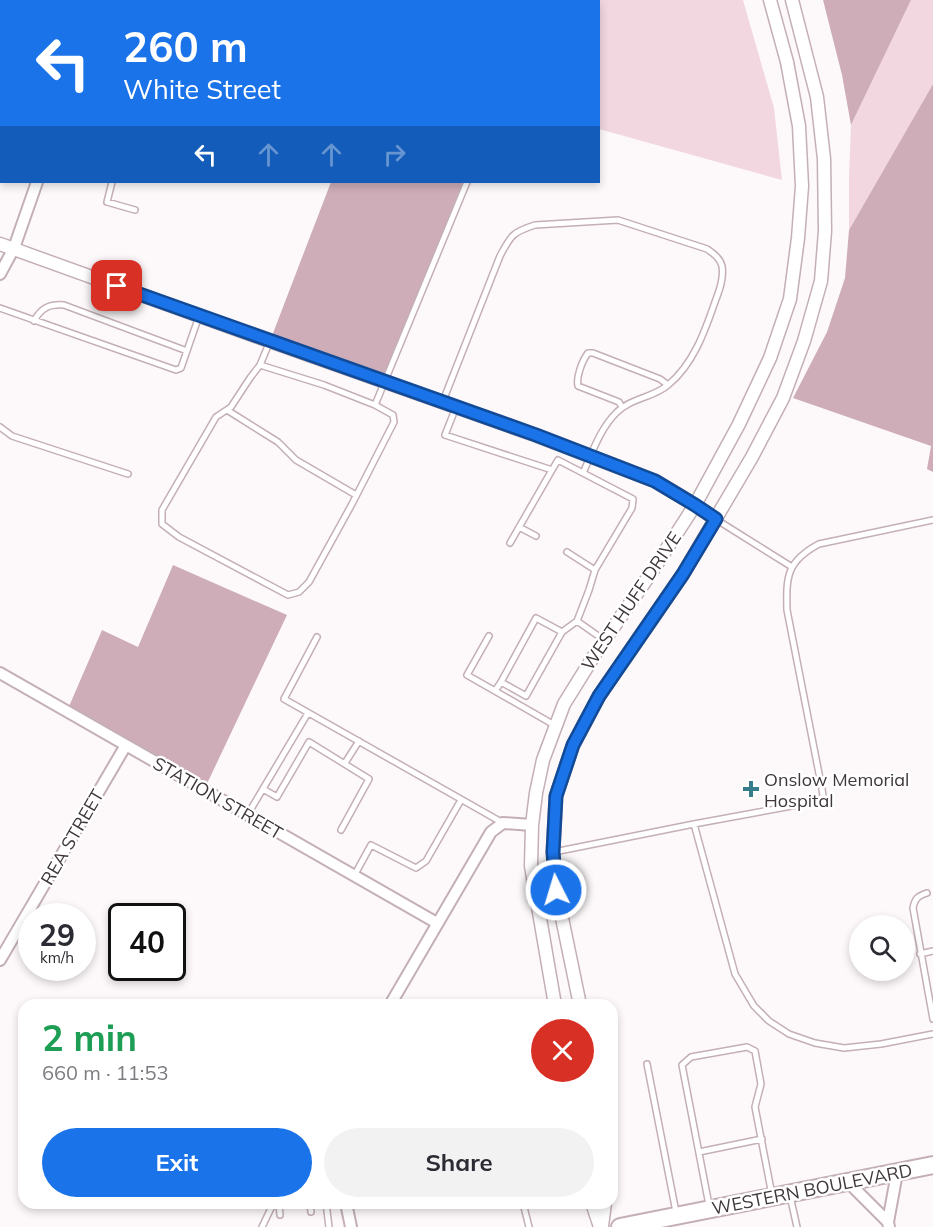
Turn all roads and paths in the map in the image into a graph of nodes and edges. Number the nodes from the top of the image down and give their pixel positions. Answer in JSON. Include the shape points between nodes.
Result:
{"nodes":[{"id":1,"x":770,"y":0,"type":"edge"},
{"id":2,"x":792,"y":0,"type":"edge"},
{"id":3,"x":36,"y":183,"type":"edge"},
{"id":4,"x":112,"y":183,"type":"edge"},
{"id":5,"x":467,"y":183,"type":"edge"},
{"id":6,"x":135,"y":210,"type":"dead end"},
{"id":7,"x":0,"y":244,"type":"edge"},
{"id":8,"x":14,"y":248,"type":"junction"},
{"id":9,"x":0,"y":274,"type":"edge"},
{"id":10,"x":0,"y":308,"type":"edge"},
{"id":11,"x":199,"y":316,"type":"junction"},
{"id":12,"x":34,"y":321,"type":"junction"},
{"id":13,"x":270,"y":341,"type":"junction"},
{"id":14,"x":187,"y":351,"type":"junction"},
{"id":15,"x":260,"y":365,"type":"junction"},
{"id":16,"x":384,"y":381,"type":"junction"},
{"id":17,"x":668,"y":385,"type":"junction"},
{"id":18,"x":443,"y":402,"type":"junction"},
{"id":19,"x":375,"y":405,"type":"junction"},
{"id":20,"x":456,"y":407,"type":"junction"},
{"id":21,"x":622,"y":407,"type":"junction"},
{"id":22,"x":227,"y":410,"type":"junction"},
{"id":23,"x":0,"y":427,"type":"edge"},
{"id":24,"x":590,"y":456,"type":"junction"},
{"id":25,"x":552,"y":470,"type":"junction"},
{"id":26,"x":583,"y":473,"type":"junction"},
{"id":27,"x":128,"y":474,"type":"dead end"},
{"id":28,"x":356,"y":495,"type":"junction"},
{"id":29,"x":695,"y":505,"type":"junction"},
{"id":30,"x":716,"y":519,"type":"junction"},
{"id":31,"x":933,"y":520,"type":"edge"},
{"id":32,"x":519,"y":527,"type":"junction"},
{"id":33,"x":536,"y":536,"type":"dead end"},
{"id":34,"x":510,"y":543,"type":"dead end"},
{"id":35,"x":567,"y":552,"type":"dead end"},
{"id":36,"x":792,"y":567,"type":"junction"},
{"id":37,"x":595,"y":570,"type":"junction"},
{"id":38,"x":577,"y":621,"type":"junction"},
{"id":39,"x":562,"y":632,"type":"junction"},
{"id":40,"x":489,"y":636,"type":"dead end"},
{"id":41,"x":317,"y":637,"type":"dead end"},
{"id":42,"x":604,"y":640,"type":"junction"},
{"id":43,"x":0,"y":673,"type":"edge"},
{"id":44,"x":501,"y":682,"type":"junction"},
{"id":45,"x":495,"y":691,"type":"junction"},
{"id":46,"x":308,"y":713,"type":"junction"},
{"id":47,"x":556,"y":726,"type":"junction"},
{"id":48,"x":296,"y":734,"type":"junction"},
{"id":49,"x":359,"y":741,"type":"junction"},
{"id":50,"x":309,"y":742,"type":"junction"},
{"id":51,"x":126,"y":745,"type":"junction"},
{"id":52,"x":345,"y":764,"type":"junction"},
{"id":53,"x":263,"y":789,"type":"junction"},
{"id":54,"x":461,"y":800,"type":"junction"},
{"id":55,"x":248,"y":814,"type":"junction"},
{"id":56,"x":502,"y":823,"type":"junction"},
{"id":57,"x":694,"y":824,"type":"junction"},
{"id":58,"x":532,"y":825,"type":"junction"},
{"id":59,"x":341,"y":830,"type":"dead end"},
{"id":60,"x":553,"y":852,"type":"junction"},
{"id":61,"x":354,"y":876,"type":"junction"},
{"id":62,"x":927,"y":893,"type":"dead end"},
{"id":63,"x":437,"y":923,"type":"junction"},
{"id":64,"x":933,"y":951,"type":"edge"},
{"id":65,"x":921,"y":954,"type":"junction"},
{"id":66,"x":0,"y":960,"type":"edge"},
{"id":67,"x":393,"y":999,"type":"edge"},
{"id":68,"x":554,"y":999,"type":"edge"},
{"id":69,"x":579,"y":999,"type":"edge"},
{"id":70,"x":933,"y":1019,"type":"edge"},
{"id":71,"x":933,"y":1034,"type":"edge"},
{"id":72,"x":647,"y":1064,"type":"dead end"},
{"id":73,"x":762,"y":1139,"type":"junction"},
{"id":74,"x":699,"y":1152,"type":"junction"},
{"id":75,"x":933,"y":1165,"type":"edge"},
{"id":76,"x":897,"y":1173,"type":"junction"},
{"id":77,"x":848,"y":1182,"type":"junction"},
{"id":78,"x":790,"y":1194,"type":"junction"},
{"id":79,"x":772,"y":1197,"type":"junction"},
{"id":80,"x":271,"y":1209,"type":"edge"},
{"id":81,"x":279,"y":1209,"type":"edge"},
{"id":82,"x":311,"y":1209,"type":"edge"},
{"id":83,"x":327,"y":1209,"type":"edge"},
{"id":84,"x":347,"y":1209,"type":"edge"},
{"id":85,"x":524,"y":1209,"type":"edge"},
{"id":86,"x":594,"y":1209,"type":"edge"},
{"id":87,"x":604,"y":1209,"type":"edge"},
{"id":88,"x":710,"y":1209,"type":"junction"},
{"id":89,"x":311,"y":1212,"type":"dead end"},
{"id":90,"x":280,"y":1215,"type":"dead end"},
{"id":91,"x":673,"y":1220,"type":"edge"},
{"id":92,"x":888,"y":1225,"type":"edge"},
{"id":93,"x":262,"y":1227,"type":"edge"},
{"id":94,"x":329,"y":1227,"type":"edge"},
{"id":95,"x":351,"y":1227,"type":"edge"},
{"id":96,"x":529,"y":1227,"type":"edge"},
{"id":97,"x":601,"y":1227,"type":"edge"},
{"id":98,"x":620,"y":1227,"type":"edge"},
{"id":99,"x":797,"y":1227,"type":"edge"}],
"edges":[{"from":1,"to":29,"type":"street","name":"WEST HUFF DRIVE","via":[[799,126],[802,186],[790,299],[770,358]]},
{"from":2,"to":30,"type":"street","name":"WEST HUFF DRIVE","via":[[817,97],[824,159],[821,281],[783,398]]},
{"from":3,"to":8,"type":"street"},
{"from":4,"to":6,"type":"lane","via":[[107,202]]},
{"from":5,"to":16,"type":"lane"},
{"from":7,"to":8,"type":"street"},
{"from":8,"to":9,"type":"street"},
{"from":8,"to":11,"type":"street"},
{"from":10,"to":12,"type":"lane"},
{"from":11,"to":13,"type":"street"},
{"from":11,"to":14,"type":"lane"},
{"from":12,"to":14,"type":"lane","via":[[47,307],[64,305]]},
{"from":12,"to":14,"type":"lane","via":[[177,370]]},
{"from":13,"to":15,"type":"lane"},
{"from":13,"to":16,"type":"street"},
{"from":15,"to":19,"type":"lane"},
{"from":15,"to":22,"type":"lane"},
{"from":16,"to":18,"type":"street"},
{"from":16,"to":19,"type":"lane"},
{"from":17,"to":18,"type":"lane","via":[[691,357],[707,325],[723,275],[719,259],[707,249],[618,220],[548,224],[524,229],[507,243]]},
{"from":17,"to":21,"type":"lane"},
{"from":17,"to":21,"type":"lane","via":[[588,353],[578,386],[619,402]]},
{"from":18,"to":20,"type":"street"},
{"from":19,"to":28,"type":"lane","via":[[393,415],[394,422]]},
{"from":20,"to":24,"type":"street"},
{"from":20,"to":25,"type":"lane","via":[[445,435]]},
{"from":21,"to":24,"type":"lane","via":[[600,435]]},
{"from":22,"to":28,"type":"lane","via":[[278,442],[296,460]]},
{"from":22,"to":28,"type":"lane","via":[[216,417],[162,510],[162,524],[179,537],[288,595],[299,592],[309,582]]},
{"from":23,"to":27,"type":"lane","via":[[12,436]]},
{"from":24,"to":26,"type":"lane"},
{"from":24,"to":29,"type":"street","via":[[655,481]]},
{"from":25,"to":26,"type":"lane","via":[[558,460]]},
{"from":25,"to":32,"type":"lane"},
{"from":26,"to":37,"type":"lane","via":[[633,499],[632,508]]},
{"from":29,"to":30,"type":"street"},
{"from":29,"to":42,"type":"street","name":"WEST HUFF DRIVE"},
{"from":30,"to":36,"type":"lane"},
{"from":30,"to":60,"type":"street","name":"WEST HUFF DRIVE","via":[[599,696],[573,745],[556,796]]},
{"from":31,"to":36,"type":"lane","via":[[819,544],[806,551]]},
{"from":32,"to":33,"type":"lane"},
{"from":32,"to":34,"type":"lane"},
{"from":35,"to":37,"type":"lane"},
{"from":36,"to":57,"type":"lane","via":[[786,584],[787,610],[823,796],[819,801]]},
{"from":37,"to":38,"type":"lane"},
{"from":38,"to":39,"type":"lane"},
{"from":38,"to":42,"type":"lane"},
{"from":39,"to":44,"type":"lane","via":[[526,696]]},
{"from":39,"to":44,"type":"lane","via":[[536,618]]},
{"from":40,"to":45,"type":"lane","via":[[467,675]]},
{"from":41,"to":46,"type":"lane","via":[[284,699]]},
{"from":42,"to":47,"type":"street","name":"WEST HUFF DRIVE","via":[[564,704]]},
{"from":43,"to":51,"type":"street","name":"STATION STREET"},
{"from":44,"to":45,"type":"lane"},
{"from":45,"to":47,"type":"lane"},
{"from":46,"to":48,"type":"lane"},
{"from":46,"to":49,"type":"lane"},
{"from":47,"to":58,"type":"street","name":"WEST HUFF DRIVE","via":[[543,760]]},
{"from":48,"to":50,"type":"lane"},
{"from":48,"to":53,"type":"lane"},
{"from":49,"to":52,"type":"lane"},
{"from":49,"to":54,"type":"lane"},
{"from":50,"to":52,"type":"lane"},
{"from":50,"to":53,"type":"lane","via":[[277,797]]},
{"from":51,"to":55,"type":"street","name":"STATION STREET"},
{"from":51,"to":66,"type":"street","name":"REA STREET"},
{"from":52,"to":59,"type":"lane","via":[[369,778]]},
{"from":53,"to":55,"type":"lane"},
{"from":54,"to":56,"type":"lane"},
{"from":54,"to":61,"type":"lane","via":[[426,861],[416,867],[371,845]]},
{"from":55,"to":61,"type":"street","name":"STATION STREET"},
{"from":56,"to":58,"type":"street"},
{"from":56,"to":63,"type":"street","via":[[491,832]]},
{"from":57,"to":60,"type":"lane"},
{"from":57,"to":71,"type":"lane","via":[[735,974],[754,1006],[769,1021],[789,1034],[844,1048]]},
{"from":58,"to":68,"type":"street","name":"WEST HUFF DRIVE","via":[[531,866]]},
{"from":60,"to":69,"type":"street","name":"WEST HUFF DRIVE","via":[[556,890]]},
{"from":61,"to":63,"type":"street","name":"STATION STREET"},
{"from":62,"to":65,"type":"lane","via":[[919,896],[913,908]]},
{"from":63,"to":67,"type":"street"},
{"from":64,"to":65,"type":"lane"},
{"from":65,"to":70,"type":"lane"},
{"from":72,"to":91,"type":"lane"},
{"from":73,"to":74,"type":"lane"},
{"from":73,"to":74,"type":"lane","via":[[755,1107],[761,1084],[755,1051],[747,1047],[691,1057],[682,1065]]},
{"from":73,"to":79,"type":"lane"},
{"from":74,"to":88,"type":"lane"},
{"from":75,"to":76,"type":"main road","name":"WESTERN BOULEVARD"},
{"from":76,"to":77,"type":"main road","name":"WESTERN BOULEVARD"},
{"from":76,"to":92,"type":"street"},
{"from":77,"to":78,"type":"main road","name":"WESTERN BOULEVARD"},
{"from":77,"to":92,"type":"street"},
{"from":78,"to":79,"type":"main road","name":"WESTERN BOULEVARD"},
{"from":78,"to":99,"type":"lane"},
{"from":79,"to":88,"type":"main road","name":"WESTERN BOULEVARD"},
{"from":80,"to":93,"type":"lane"},
{"from":81,"to":90,"type":"lane"},
{"from":82,"to":89,"type":"lane"},
{"from":83,"to":94,"type":"lane"},
{"from":84,"to":95,"type":"street"},
{"from":85,"to":96,"type":"lane"},
{"from":86,"to":97,"type":"street"},
{"from":87,"to":97,"type":"street"},
{"from":88,"to":91,"type":"main road","name":"WESTERN BOULEVARD"},
{"from":91,"to":98,"type":"main road","name":"WESTERN BOULEVARD"}]}
